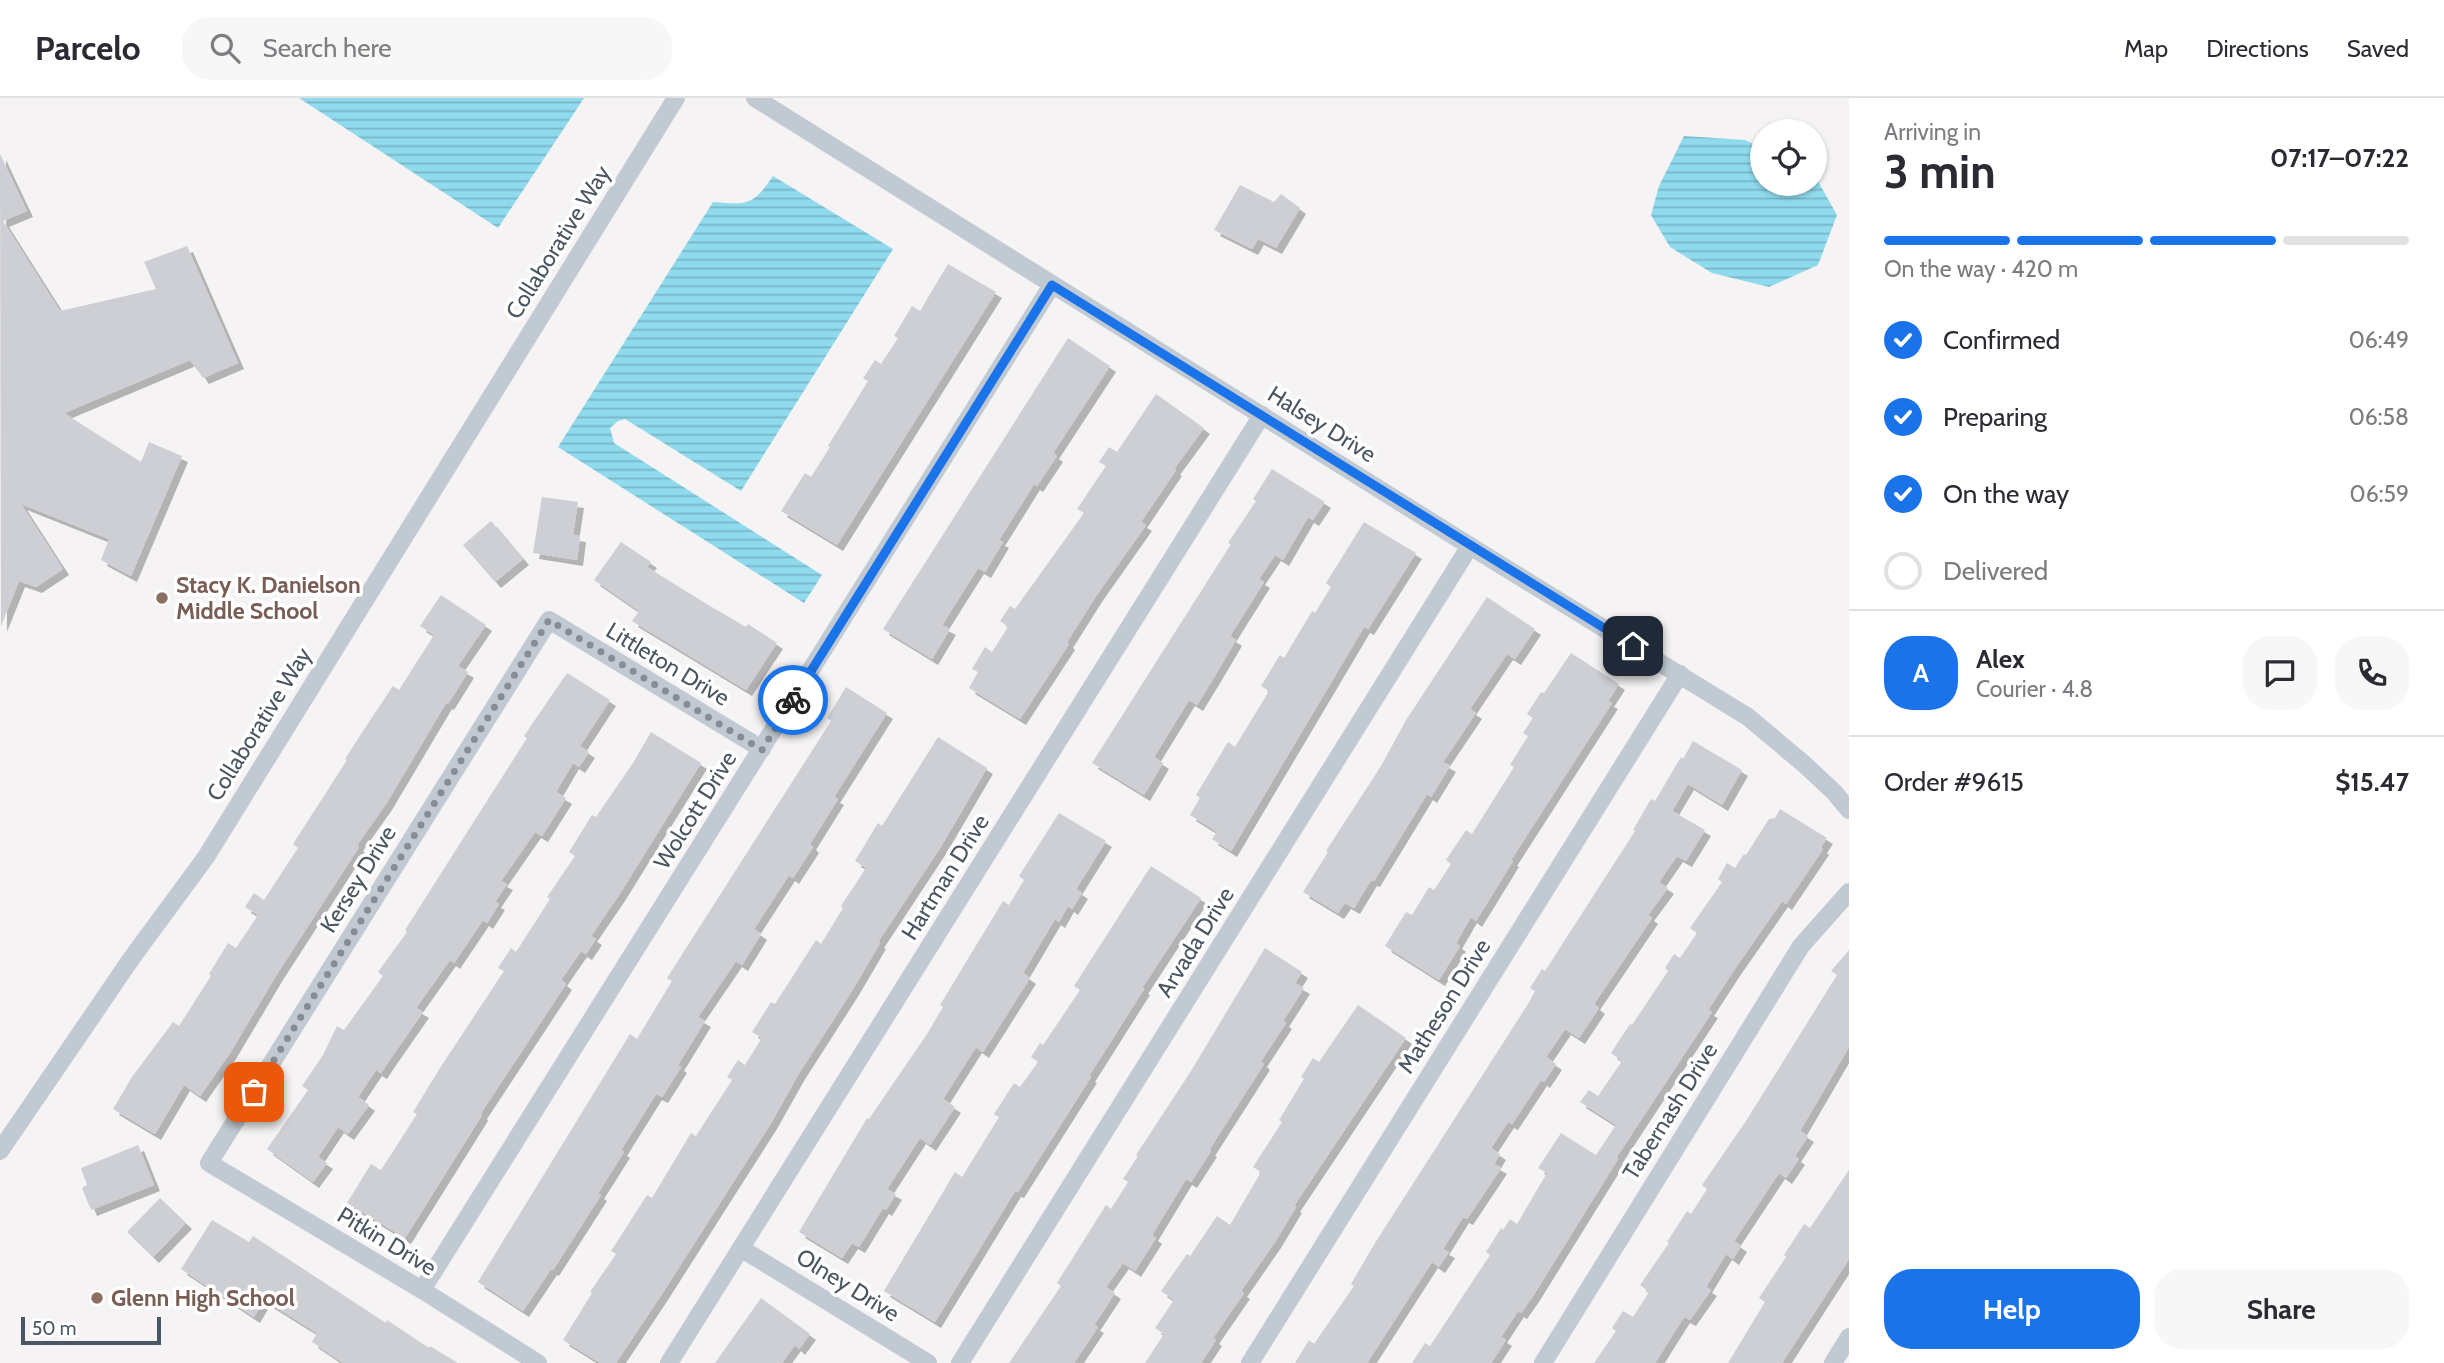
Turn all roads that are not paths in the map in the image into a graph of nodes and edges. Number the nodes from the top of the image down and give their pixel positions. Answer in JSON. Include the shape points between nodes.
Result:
{"nodes":[{"id":1,"x":676,"y":98,"type":"edge"},
{"id":2,"x":755,"y":98,"type":"edge"},
{"id":3,"x":1052,"y":285,"type":"junction"},
{"id":4,"x":1262,"y":415,"type":"junction"},
{"id":5,"x":1470,"y":546,"type":"junction"},
{"id":6,"x":549,"y":620,"type":"joint"},
{"id":7,"x":1680,"y":674,"type":"junction"},
{"id":8,"x":762,"y":750,"type":"junction"},
{"id":9,"x":1849,"y":810,"type":"edge"},
{"id":10,"x":1849,"y":892,"type":"edge"},
{"id":11,"x":0,"y":1151,"type":"edge"},
{"id":12,"x":209,"y":1163,"type":"joint"},
{"id":13,"x":742,"y":1249,"type":"junction"},
{"id":14,"x":422,"y":1290,"type":"junction"},
{"id":15,"x":1849,"y":1337,"type":"edge"},
{"id":16,"x":538,"y":1363,"type":"edge"},
{"id":17,"x":669,"y":1363,"type":"edge"},
{"id":18,"x":928,"y":1363,"type":"edge"},
{"id":19,"x":960,"y":1363,"type":"edge"},
{"id":20,"x":1250,"y":1363,"type":"edge"},
{"id":21,"x":1543,"y":1363,"type":"edge"},
{"id":22,"x":1833,"y":1363,"type":"edge"}],
"edges":[{"from":1,"to":11,"type":"street","name":"Collaborative Way","via":[[206,857]]},
{"from":2,"to":3,"type":"street","name":"Halsey Drive"},
{"from":3,"to":4,"type":"street","name":"Halsey Drive"},
{"from":3,"to":8,"type":"street","name":"Wolcott Drive"},
{"from":4,"to":5,"type":"street","name":"Halsey Drive"},
{"from":4,"to":13,"type":"street","name":"Hartman Drive"},
{"from":5,"to":7,"type":"street","name":"Halsey Drive"},
{"from":5,"to":19,"type":"street","name":"Arvada Drive"},
{"from":6,"to":8,"type":"street","name":"Littleton Drive"},
{"from":6,"to":12,"type":"street","name":"Kersey Drive"},
{"from":7,"to":9,"type":"street","name":"Halsey Drive","via":[[1779,741]]},
{"from":7,"to":20,"type":"street","name":"Matheson Drive"},
{"from":8,"to":14,"type":"street","name":"Wolcott Drive"},
{"from":10,"to":21,"type":"street","name":"Tabernash Drive","via":[[1801,946]]},
{"from":12,"to":14,"type":"street","name":"Pitkin Drive"},
{"from":13,"to":17,"type":"street","name":"Hartman Drive"},
{"from":13,"to":18,"type":"street","name":"Olney Drive"},
{"from":14,"to":16,"type":"street","name":"Pitkin Drive"},
{"from":15,"to":22,"type":"street"}]}
